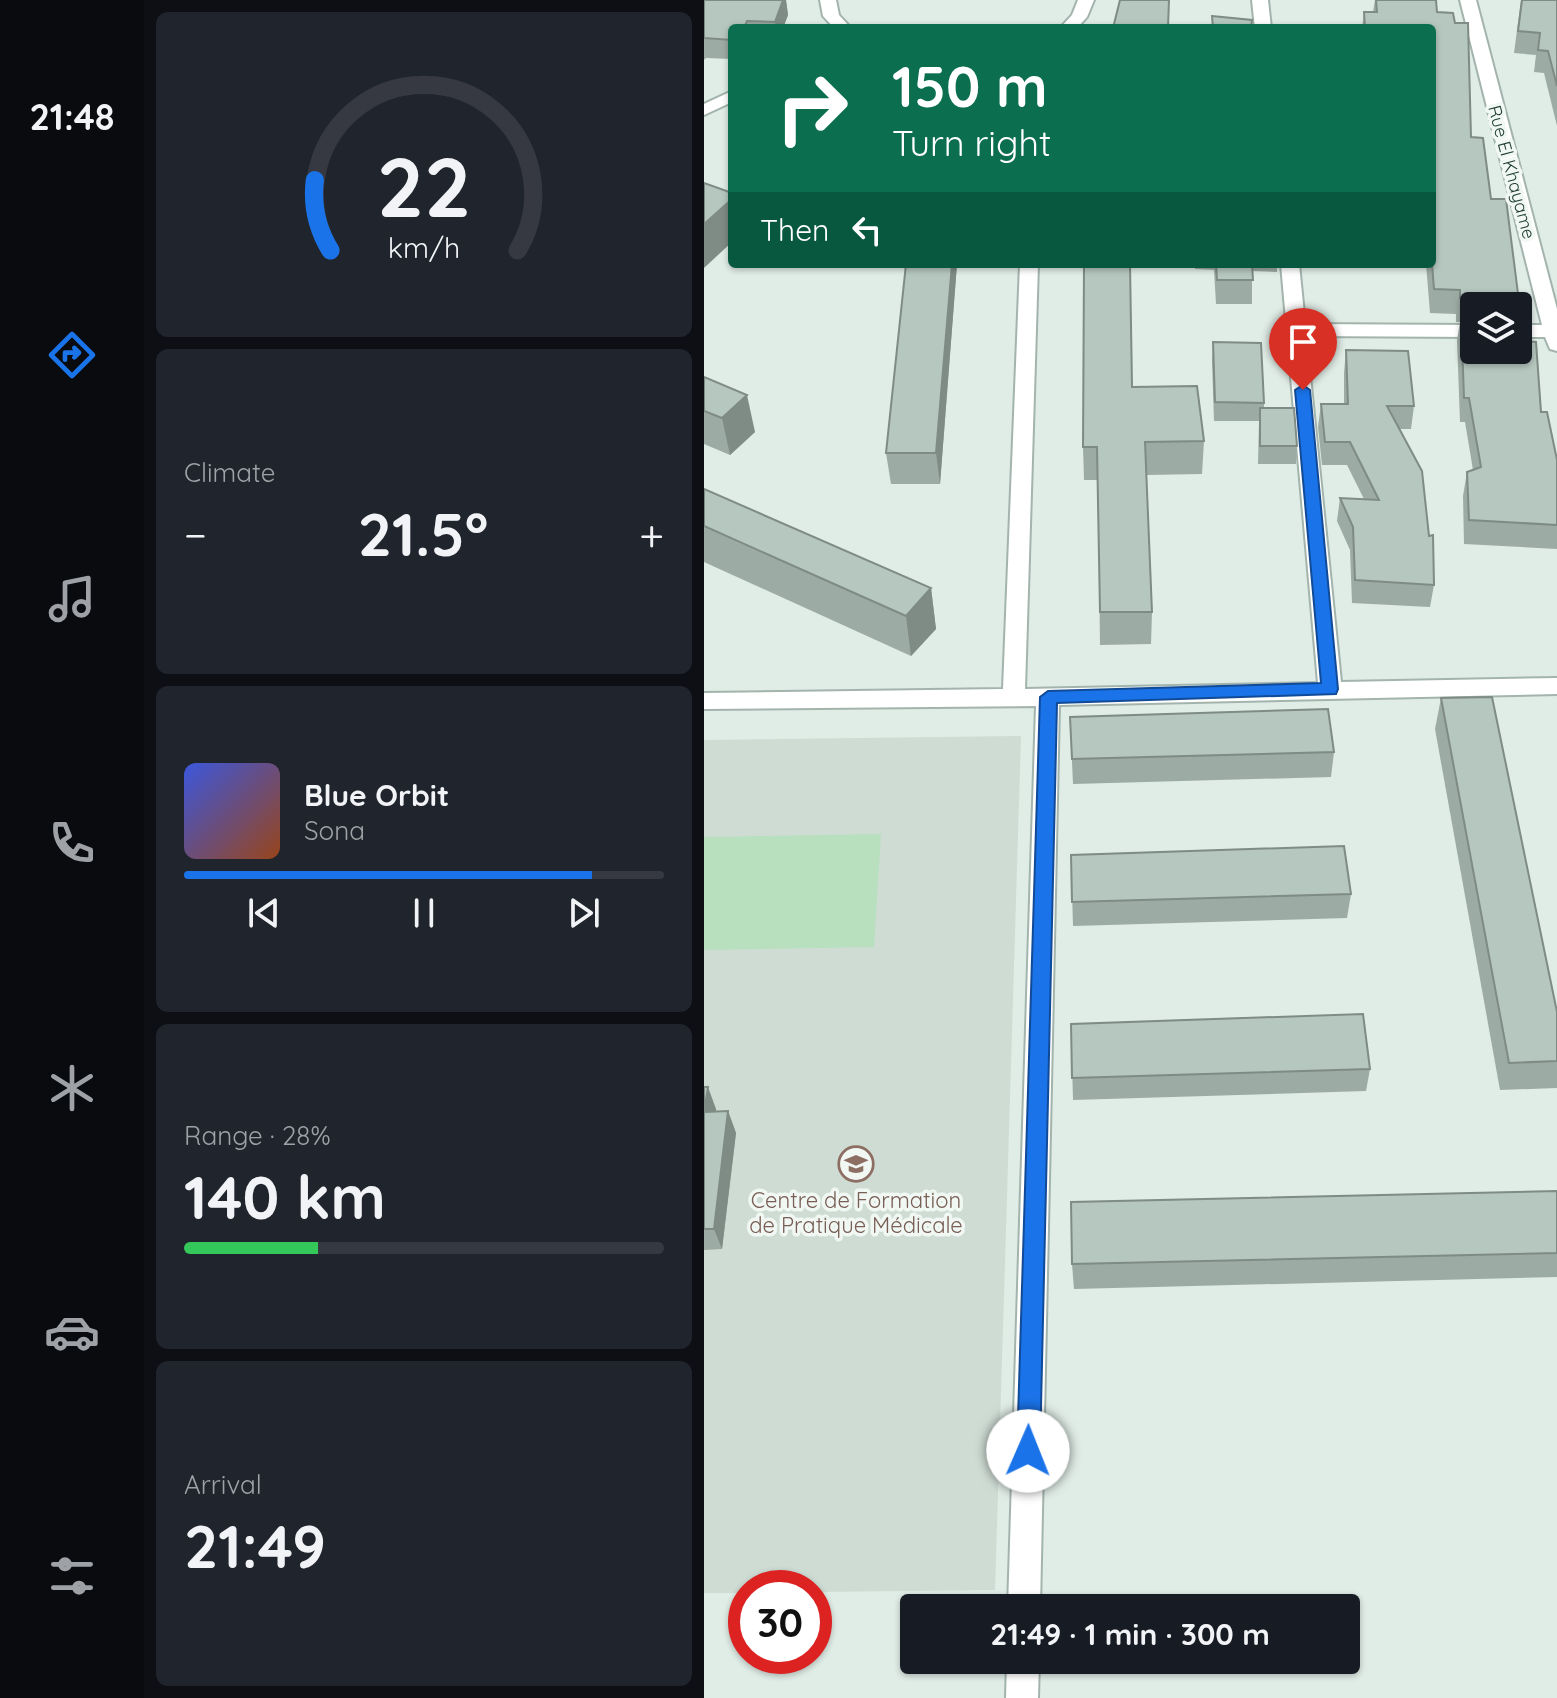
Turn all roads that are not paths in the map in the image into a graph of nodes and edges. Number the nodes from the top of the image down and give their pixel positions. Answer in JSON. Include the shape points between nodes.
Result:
{"nodes":[{"id":1,"x":828,"y":0,"type":"edge"},
{"id":2,"x":1086,"y":0,"type":"edge"},
{"id":3,"x":1260,"y":0,"type":"edge"},
{"id":4,"x":1468,"y":0,"type":"edge"},
{"id":5,"x":839,"y":24,"type":"edge"},
{"id":6,"x":1072,"y":24,"type":"edge"},
{"id":7,"x":1263,"y":24,"type":"edge"},
{"id":8,"x":728,"y":98,"type":"edge"},
{"id":9,"x":704,"y":110,"type":"edge"},
{"id":10,"x":1029,"y":268,"type":"edge"},
{"id":11,"x":1290,"y":268,"type":"edge"},
{"id":12,"x":1297,"y":330,"type":"junction"},
{"id":13,"x":1460,"y":331,"type":"edge"},
{"id":14,"x":1532,"y":332,"type":"edge"},
{"id":15,"x":1556,"y":335,"type":"edge"},
{"id":16,"x":1557,"y":686,"type":"edge"},
{"id":17,"x":1330,"y":689,"type":"junction"},
{"id":18,"x":1014,"y":697,"type":"junction"},
{"id":19,"x":1048,"y":697,"type":"junction"},
{"id":20,"x":704,"y":701,"type":"edge"},
{"id":21,"x":1024,"y":1594,"type":"edge"},
{"id":22,"x":1023,"y":1674,"type":"edge"},
{"id":23,"x":1022,"y":1698,"type":"edge"}],
"edges":[{"from":1,"to":5,"type":"street"},
{"from":2,"to":6,"type":"street"},
{"from":3,"to":7,"type":"street"},
{"from":4,"to":15,"type":"street","name":"Rue El Khayame"},
{"from":8,"to":9,"type":"street"},
{"from":10,"to":18,"type":"street"},
{"from":11,"to":12,"type":"street"},
{"from":12,"to":13,"type":"street"},
{"from":12,"to":17,"type":"street"},
{"from":14,"to":15,"type":"street"},
{"from":16,"to":17,"type":"street"},
{"from":17,"to":19,"type":"street"},
{"from":18,"to":19,"type":"street"},
{"from":18,"to":20,"type":"street"},
{"from":19,"to":21,"type":"street"},
{"from":22,"to":23,"type":"street"}]}
